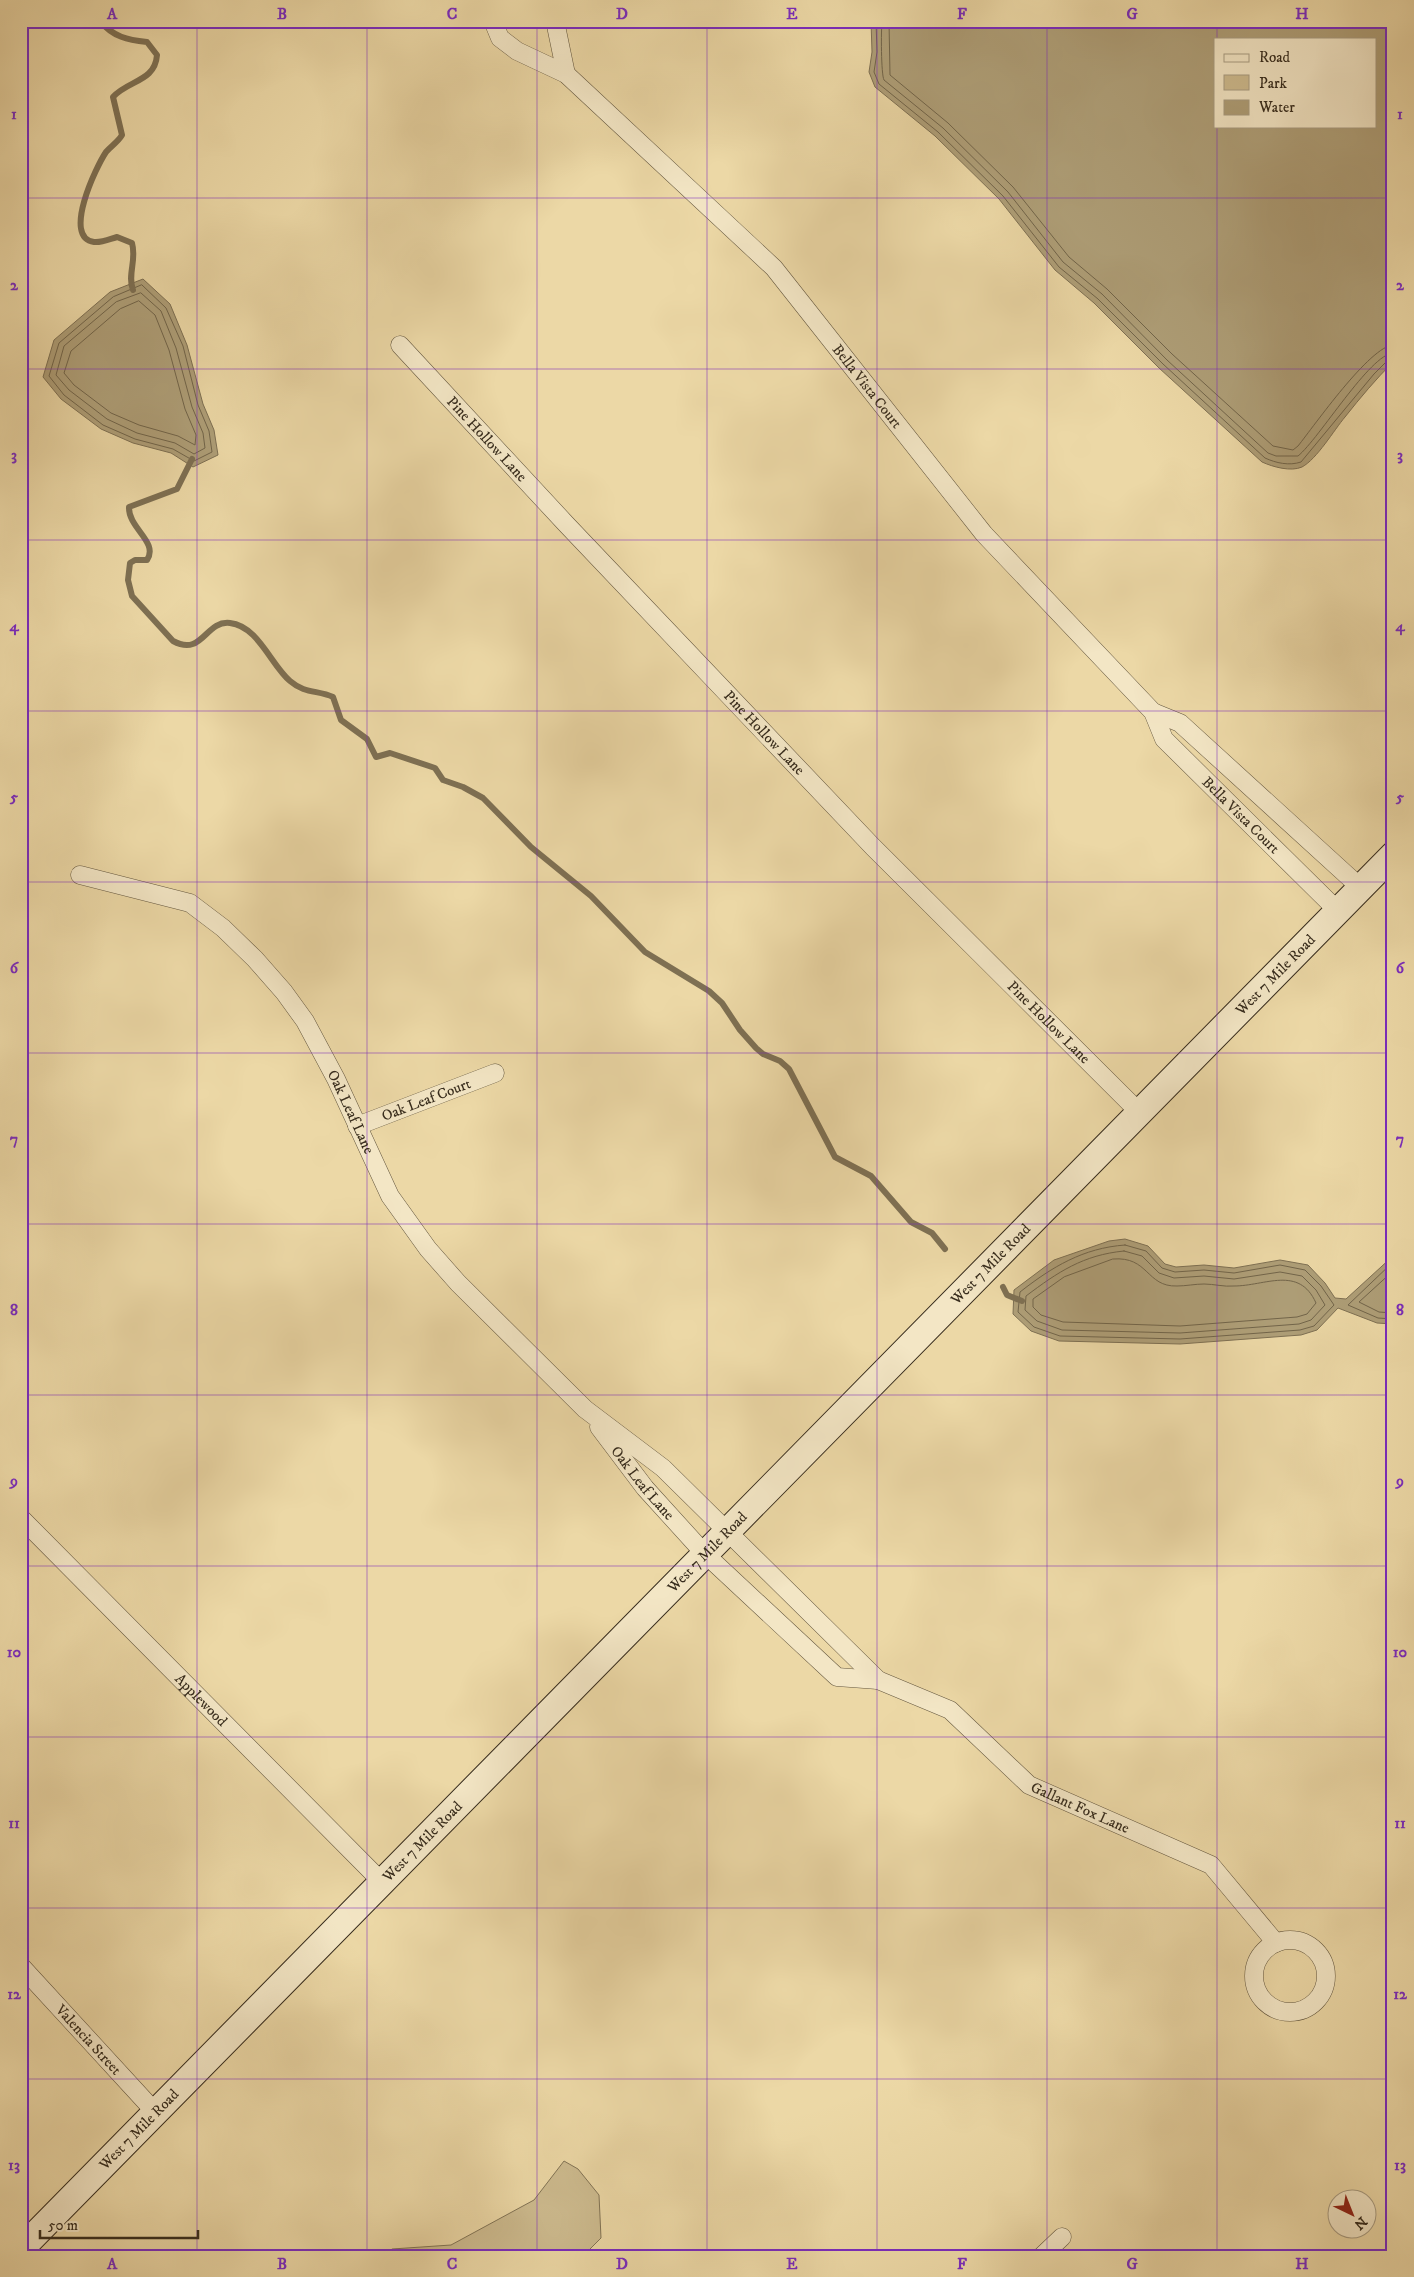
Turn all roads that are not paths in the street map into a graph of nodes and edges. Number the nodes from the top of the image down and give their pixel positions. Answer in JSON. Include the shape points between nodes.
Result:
{"nodes":[{"id":1,"x":493,"y":21,"type":"edge"},
{"id":2,"x":555,"y":21,"type":"edge"},
{"id":3,"x":566,"y":74,"type":"junction"},
{"id":4,"x":400,"y":345,"type":"dead end"},
{"id":5,"x":1153,"y":712,"type":"junction"},
{"id":6,"x":1258,"y":794,"type":"junction"},
{"id":7,"x":1240,"y":813,"type":"junction"},
{"id":8,"x":1393,"y":855,"type":"edge"},
{"id":9,"x":80,"y":875,"type":"dead end"},
{"id":10,"x":1361,"y":888,"type":"junction"},
{"id":11,"x":1338,"y":911,"type":"junction"},
{"id":12,"x":495,"y":1073,"type":"dead end"},
{"id":13,"x":1139,"y":1112,"type":"junction"},
{"id":14,"x":357,"y":1126,"type":"junction"},
{"id":15,"x":586,"y":1409,"type":"junction"},
{"id":16,"x":21,"y":1518,"type":"edge"},
{"id":17,"x":726,"y":1531,"type":"junction"},
{"id":18,"x":704,"y":1553,"type":"junction"},
{"id":19,"x":878,"y":1680,"type":"junction"},
{"id":20,"x":382,"y":1882,"type":"junction"},
{"id":21,"x":1276,"y":1943,"type":"junction"},
{"id":22,"x":21,"y":1966,"type":"edge"},
{"id":23,"x":156,"y":2113,"type":"junction"},
{"id":24,"x":1062,"y":2237,"type":"dead end"},
{"id":25,"x":21,"y":2249,"type":"edge"},
{"id":26,"x":1042,"y":2256,"type":"edge"}],
"edges":[{"from":1,"to":3,"type":"street","name":"Bella Vista Court","via":[[500,38],[517,51]]},
{"from":2,"to":3,"type":"street"},
{"from":3,"to":5,"type":"street","name":"Bella Vista Court","via":[[774,268],[984,534]]},
{"from":4,"to":13,"type":"street","name":"Pine Hollow Lane","via":[[873,846]]},
{"from":5,"to":6,"type":"street","name":"Bella Vista Court","via":[[1180,723]]},
{"from":5,"to":7,"type":"street","name":"Bella Vista Court","via":[[1164,739]]},
{"from":6,"to":7,"type":"street"},
{"from":6,"to":10,"type":"street","name":"Bella Vista Court"},
{"from":7,"to":11,"type":"street","name":"Bella Vista Court"},
{"from":8,"to":10,"type":"street","name":"West 7 Mile Road"},
{"from":9,"to":14,"type":"street","name":"Oak Leaf Lane","via":[[190,903],[223,928],[261,965],[304,1021],[325,1056]]},
{"from":10,"to":11,"type":"street","name":"West 7 Mile Road"},
{"from":11,"to":13,"type":"street","name":"West 7 Mile Road"},
{"from":12,"to":14,"type":"street","name":"Oak Leaf Court"},
{"from":13,"to":17,"type":"street","name":"West 7 Mile Road"},
{"from":14,"to":15,"type":"street","name":"Oak Leaf Lane","via":[[390,1196],[428,1249],[458,1283]]},
{"from":15,"to":17,"type":"street","name":"Oak Leaf Lane","via":[[663,1468]]},
{"from":15,"to":18,"type":"street","name":"Oak Leaf Lane","via":[[645,1488]]},
{"from":16,"to":20,"type":"street","name":"Applewood"},
{"from":17,"to":18,"type":"street","name":"West 7 Mile Road"},
{"from":17,"to":19,"type":"street","name":"Gallant Fox Lane"},
{"from":18,"to":19,"type":"street","name":"Gallant Fox Lane","via":[[837,1677]]},
{"from":18,"to":20,"type":"street","name":"West 7 Mile Road"},
{"from":19,"to":21,"type":"street","name":"Gallant Fox Lane","via":[[950,1710],[1029,1785],[1211,1865]]},
{"from":20,"to":23,"type":"street","name":"West 7 Mile Road"},
{"from":21,"to":21,"type":"street","via":[[1266,1949],[1255,1968],[1257,1991],[1267,2003],[1283,2011],[1306,2008],[1324,1991],[1326,1966],[1312,1946],[1300,1941]]},
{"from":22,"to":23,"type":"street","name":"Valencia Street"},
{"from":23,"to":25,"type":"street","name":"West 7 Mile Road"},
{"from":24,"to":26,"type":"street"}]}
